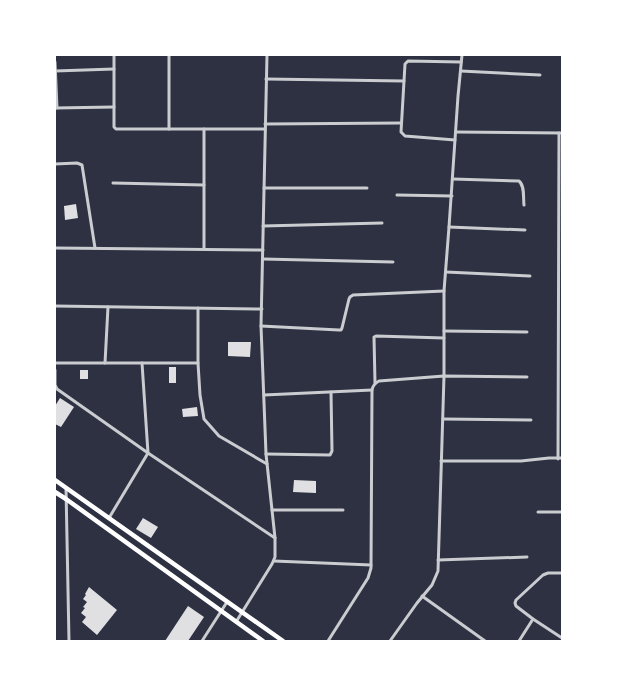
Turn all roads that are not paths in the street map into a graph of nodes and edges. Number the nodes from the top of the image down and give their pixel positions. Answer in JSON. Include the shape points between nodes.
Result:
{"nodes":[{"id":1,"x":114,"y":55,"type":"edge"},
{"id":2,"x":169,"y":55,"type":"edge"},
{"id":3,"x":267,"y":55,"type":"edge"},
{"id":4,"x":462,"y":55,"type":"edge"},
{"id":5,"x":55,"y":62,"type":"edge"},
{"id":6,"x":462,"y":62,"type":"junction"},
{"id":7,"x":114,"y":69,"type":"junction"},
{"id":8,"x":56,"y":71,"type":"edge"},
{"id":9,"x":461,"y":71,"type":"junction"},
{"id":10,"x":540,"y":75,"type":"dead end"},
{"id":11,"x":266,"y":79,"type":"junction"},
{"id":12,"x":404,"y":81,"type":"junction"},
{"id":13,"x":114,"y":106,"type":"junction"},
{"id":14,"x":56,"y":108,"type":"edge"},
{"id":15,"x":401,"y":123,"type":"junction"},
{"id":16,"x":265,"y":124,"type":"junction"},
{"id":17,"x":265,"y":128,"type":"junction"},
{"id":18,"x":169,"y":129,"type":"junction"},
{"id":19,"x":204,"y":129,"type":"junction"},
{"id":20,"x":456,"y":132,"type":"junction"},
{"id":21,"x":560,"y":133,"type":"edge"},
{"id":22,"x":456,"y":140,"type":"junction"},
{"id":23,"x":55,"y":164,"type":"edge"},
{"id":24,"x":453,"y":179,"type":"junction"},
{"id":25,"x":113,"y":184,"type":"dead end"},
{"id":26,"x":204,"y":185,"type":"junction"},
{"id":27,"x":264,"y":188,"type":"junction"},
{"id":28,"x":367,"y":188,"type":"dead end"},
{"id":29,"x":397,"y":195,"type":"dead end"},
{"id":30,"x":452,"y":196,"type":"junction"},
{"id":31,"x":524,"y":205,"type":"dead end"},
{"id":32,"x":382,"y":223,"type":"dead end"},
{"id":33,"x":263,"y":226,"type":"junction"},
{"id":34,"x":449,"y":227,"type":"junction"},
{"id":35,"x":525,"y":230,"type":"dead end"},
{"id":36,"x":55,"y":248,"type":"edge"},
{"id":37,"x":95,"y":248,"type":"junction"},
{"id":38,"x":204,"y":249,"type":"junction"},
{"id":39,"x":263,"y":250,"type":"junction"},
{"id":40,"x":263,"y":259,"type":"junction"},
{"id":41,"x":393,"y":262,"type":"dead end"},
{"id":42,"x":446,"y":272,"type":"junction"},
{"id":43,"x":530,"y":276,"type":"dead end"},
{"id":44,"x":560,"y":280,"type":"edge"},
{"id":45,"x":444,"y":292,"type":"junction"},
{"id":46,"x":55,"y":306,"type":"edge"},
{"id":47,"x":108,"y":307,"type":"junction"},
{"id":48,"x":198,"y":308,"type":"junction"},
{"id":49,"x":262,"y":309,"type":"junction"},
{"id":50,"x":261,"y":326,"type":"junction"},
{"id":51,"x":444,"y":331,"type":"junction"},
{"id":52,"x":528,"y":332,"type":"dead end"},
{"id":53,"x":444,"y":338,"type":"junction"},
{"id":54,"x":55,"y":363,"type":"edge"},
{"id":55,"x":105,"y":363,"type":"junction"},
{"id":56,"x":142,"y":363,"type":"junction"},
{"id":57,"x":198,"y":363,"type":"junction"},
{"id":58,"x":55,"y":370,"type":"edge"},
{"id":59,"x":444,"y":376,"type":"junction"},
{"id":60,"x":528,"y":377,"type":"dead end"},
{"id":61,"x":375,"y":383,"type":"junction"},
{"id":62,"x":372,"y":390,"type":"junction"},
{"id":63,"x":331,"y":392,"type":"junction"},
{"id":64,"x":264,"y":395,"type":"junction"},
{"id":65,"x":442,"y":419,"type":"junction"},
{"id":66,"x":531,"y":420,"type":"dead end"},
{"id":67,"x":148,"y":454,"type":"junction"},
{"id":68,"x":266,"y":454,"type":"junction"},
{"id":69,"x":562,"y":458,"type":"edge"},
{"id":70,"x":558,"y":459,"type":"junction"},
{"id":71,"x":441,"y":461,"type":"junction"},
{"id":72,"x":267,"y":464,"type":"junction"},
{"id":73,"x":55,"y":480,"type":"edge"},
{"id":74,"x":66,"y":488,"type":"junction"},
{"id":75,"x":55,"y":492,"type":"edge"},
{"id":76,"x":66,"y":499,"type":"junction"},
{"id":77,"x":272,"y":510,"type":"junction"},
{"id":78,"x":343,"y":510,"type":"dead end"},
{"id":79,"x":538,"y":512,"type":"dead end"},
{"id":80,"x":562,"y":512,"type":"edge"},
{"id":81,"x":109,"y":518,"type":"junction"},
{"id":82,"x":275,"y":538,"type":"junction"},
{"id":83,"x":528,"y":556,"type":"dead end"},
{"id":84,"x":438,"y":560,"type":"junction"},
{"id":85,"x":274,"y":561,"type":"junction"},
{"id":86,"x":371,"y":565,"type":"junction"},
{"id":87,"x":562,"y":573,"type":"edge"},
{"id":88,"x":422,"y":596,"type":"junction"},
{"id":89,"x":227,"y":602,"type":"junction"},
{"id":90,"x":221,"y":611,"type":"junction"},
{"id":91,"x":242,"y":612,"type":"junction"},
{"id":92,"x":533,"y":619,"type":"junction"},
{"id":93,"x":236,"y":622,"type":"junction"},
{"id":94,"x":562,"y":638,"type":"edge"},
{"id":95,"x":69,"y":641,"type":"edge"},
{"id":96,"x":202,"y":641,"type":"edge"},
{"id":97,"x":263,"y":641,"type":"edge"},
{"id":98,"x":283,"y":641,"type":"edge"},
{"id":99,"x":328,"y":641,"type":"edge"},
{"id":100,"x":390,"y":641,"type":"edge"},
{"id":101,"x":485,"y":641,"type":"edge"},
{"id":102,"x":519,"y":641,"type":"edge"}],
"edges":[{"from":1,"to":7,"type":"street"},
{"from":2,"to":18,"type":"street"},
{"from":3,"to":11,"type":"street"},
{"from":4,"to":6,"type":"street"},
{"from":5,"to":8,"type":"street"},
{"from":6,"to":9,"type":"street"},
{"from":6,"to":12,"type":"street","via":[[408,61],[405,64]]},
{"from":7,"to":8,"type":"street"},
{"from":7,"to":13,"type":"street"},
{"from":8,"to":14,"type":"street"},
{"from":9,"to":10,"type":"street"},
{"from":9,"to":20,"type":"street"},
{"from":11,"to":12,"type":"street"},
{"from":11,"to":16,"type":"street"},
{"from":12,"to":15,"type":"street"},
{"from":13,"to":14,"type":"street"},
{"from":13,"to":18,"type":"street","via":[[116,129]]},
{"from":15,"to":16,"type":"street"},
{"from":15,"to":22,"type":"street","via":[[401,132],[405,136]]},
{"from":16,"to":17,"type":"street"},
{"from":17,"to":19,"type":"street"},
{"from":17,"to":27,"type":"street"},
{"from":18,"to":19,"type":"street"},
{"from":19,"to":26,"type":"street"},
{"from":20,"to":21,"type":"street"},
{"from":20,"to":22,"type":"street"},
{"from":21,"to":44,"type":"street"},
{"from":22,"to":24,"type":"street"},
{"from":23,"to":37,"type":"street","via":[[82,165]]},
{"from":24,"to":30,"type":"street"},
{"from":24,"to":31,"type":"street","via":[[518,181],[523,186]]},
{"from":25,"to":26,"type":"street"},
{"from":26,"to":38,"type":"street"},
{"from":27,"to":28,"type":"street"},
{"from":27,"to":33,"type":"street"},
{"from":29,"to":30,"type":"street"},
{"from":30,"to":34,"type":"street"},
{"from":32,"to":33,"type":"street"},
{"from":33,"to":39,"type":"street"},
{"from":34,"to":35,"type":"street"},
{"from":34,"to":42,"type":"street"},
{"from":36,"to":37,"type":"street"},
{"from":37,"to":38,"type":"street"},
{"from":38,"to":39,"type":"street"},
{"from":39,"to":40,"type":"street"},
{"from":40,"to":41,"type":"street"},
{"from":40,"to":49,"type":"street"},
{"from":42,"to":43,"type":"street"},
{"from":42,"to":45,"type":"street"},
{"from":44,"to":70,"type":"street"},
{"from":45,"to":50,"type":"street","via":[[350,297],[341,330]]},
{"from":45,"to":51,"type":"street"},
{"from":46,"to":47,"type":"street"},
{"from":47,"to":48,"type":"street"},
{"from":47,"to":55,"type":"street"},
{"from":48,"to":49,"type":"street"},
{"from":48,"to":57,"type":"street"},
{"from":49,"to":50,"type":"street"},
{"from":50,"to":64,"type":"street"},
{"from":51,"to":52,"type":"street"},
{"from":51,"to":53,"type":"street"},
{"from":53,"to":59,"type":"street"},
{"from":53,"to":61,"type":"street","via":[[374,337]]},
{"from":54,"to":55,"type":"street"},
{"from":55,"to":56,"type":"street"},
{"from":56,"to":57,"type":"street"},
{"from":56,"to":67,"type":"street"},
{"from":57,"to":72,"type":"street","via":[[204,419],[219,436]]},
{"from":58,"to":67,"type":"street","via":[[57,389]]},
{"from":59,"to":60,"type":"street"},
{"from":59,"to":61,"type":"street"},
{"from":59,"to":65,"type":"street"},
{"from":61,"to":62,"type":"street"},
{"from":62,"to":63,"type":"street"},
{"from":62,"to":86,"type":"street"},
{"from":63,"to":64,"type":"street"},
{"from":63,"to":68,"type":"street","via":[[332,454]]},
{"from":64,"to":68,"type":"street"},
{"from":65,"to":66,"type":"street"},
{"from":65,"to":71,"type":"street"},
{"from":67,"to":81,"type":"street"},
{"from":67,"to":82,"type":"street"},
{"from":68,"to":72,"type":"street"},
{"from":69,"to":70,"type":"street"},
{"from":70,"to":71,"type":"street"},
{"from":71,"to":84,"type":"street"},
{"from":72,"to":77,"type":"street"},
{"from":73,"to":74,"type":"main road"},
{"from":74,"to":76,"type":"street"},
{"from":74,"to":81,"type":"main road"},
{"from":75,"to":76,"type":"main road"},
{"from":76,"to":90,"type":"main road"},
{"from":76,"to":95,"type":"street"},
{"from":77,"to":78,"type":"street"},
{"from":77,"to":82,"type":"street"},
{"from":79,"to":80,"type":"street"},
{"from":81,"to":89,"type":"main road"},
{"from":82,"to":85,"type":"street"},
{"from":83,"to":84,"type":"street"},
{"from":84,"to":88,"type":"street","via":[[438,571],[432,585]]},
{"from":85,"to":86,"type":"street"},
{"from":85,"to":91,"type":"street"},
{"from":86,"to":99,"type":"street","via":[[368,578]]},
{"from":87,"to":92,"type":"street","via":[[543,574],[516,600],[516,606]]},
{"from":88,"to":100,"type":"street"},
{"from":88,"to":101,"type":"street"},
{"from":89,"to":90,"type":"street"},
{"from":89,"to":91,"type":"main road"},
{"from":90,"to":93,"type":"main road"},
{"from":90,"to":96,"type":"street"},
{"from":91,"to":93,"type":"street"},
{"from":91,"to":98,"type":"main road"},
{"from":92,"to":94,"type":"street"},
{"from":92,"to":102,"type":"street"},
{"from":93,"to":97,"type":"main road"}]}
